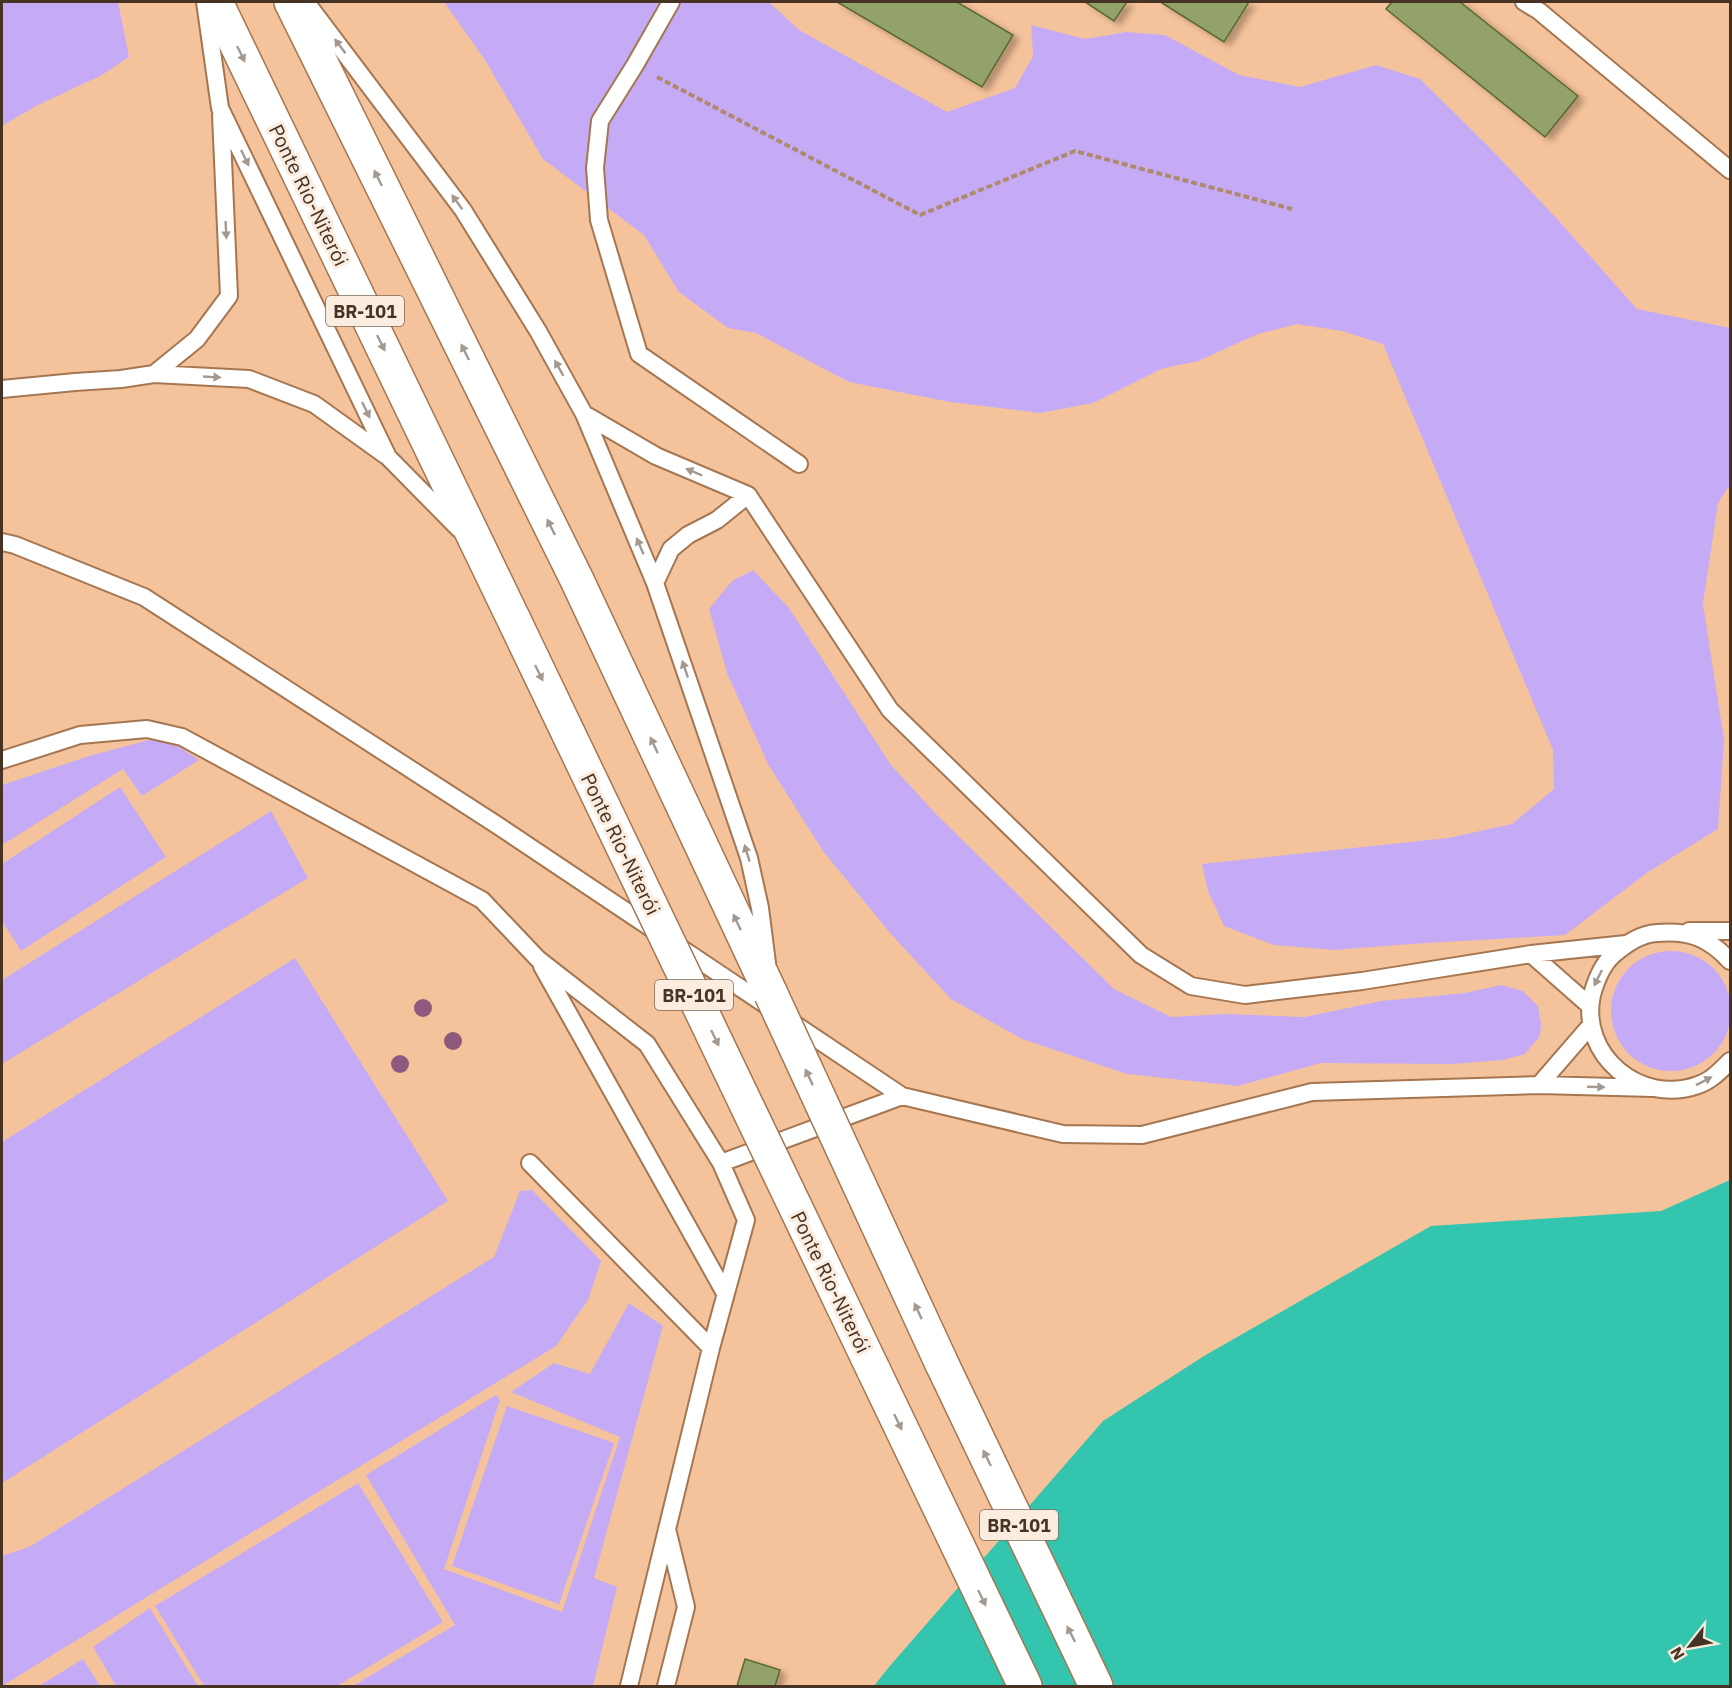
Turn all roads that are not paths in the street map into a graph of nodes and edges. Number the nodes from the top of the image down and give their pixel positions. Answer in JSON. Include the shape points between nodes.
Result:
{"nodes":[{"id":1,"x":205,"y":2,"type":"edge"},
{"id":2,"x":216,"y":2,"type":"edge"},
{"id":3,"x":291,"y":2,"type":"edge"},
{"id":4,"x":306,"y":2,"type":"edge"},
{"id":5,"x":671,"y":2,"type":"edge"},
{"id":6,"x":1524,"y":2,"type":"edge"},
{"id":7,"x":220,"y":108,"type":"junction"},
{"id":8,"x":1731,"y":170,"type":"edge"},
{"id":9,"x":154,"y":374,"type":"junction"},
{"id":10,"x":2,"y":389,"type":"edge"},
{"id":11,"x":584,"y":414,"type":"junction"},
{"id":12,"x":388,"y":457,"type":"junction"},
{"id":13,"x":799,"y":464,"type":"dead end"},
{"id":14,"x":748,"y":495,"type":"junction"},
{"id":15,"x":2,"y":542,"type":"edge"},
{"id":16,"x":482,"y":552,"type":"junction"},
{"id":17,"x":656,"y":583,"type":"junction"},
{"id":18,"x":2,"y":760,"type":"edge"},
{"id":19,"x":1674,"y":931,"type":"junction"},
{"id":20,"x":1731,"y":931,"type":"edge"},
{"id":21,"x":1626,"y":944,"type":"junction"},
{"id":22,"x":1531,"y":954,"type":"junction"},
{"id":23,"x":538,"y":959,"type":"junction"},
{"id":24,"x":1731,"y":961,"type":"edge"},
{"id":25,"x":771,"y":994,"type":"junction"},
{"id":26,"x":1590,"y":1006,"type":"junction"},
{"id":27,"x":1591,"y":1025,"type":"junction"},
{"id":28,"x":1731,"y":1061,"type":"edge"},
{"id":29,"x":1539,"y":1085,"type":"junction"},
{"id":30,"x":1653,"y":1088,"type":"junction"},
{"id":31,"x":902,"y":1096,"type":"junction"},
{"id":32,"x":530,"y":1163,"type":"dead end"},
{"id":33,"x":721,"y":1163,"type":"junction"},
{"id":34,"x":725,"y":1293,"type":"junction"},
{"id":35,"x":711,"y":1347,"type":"junction"},
{"id":36,"x":667,"y":1530,"type":"junction"},
{"id":37,"x":629,"y":1686,"type":"edge"},
{"id":38,"x":666,"y":1686,"type":"edge"},
{"id":39,"x":1025,"y":1686,"type":"edge"},
{"id":40,"x":1096,"y":1686,"type":"edge"}],
"edges":[{"from":1,"to":7,"type":"lane"},
{"from":2,"to":16,"type":"highway","name":"Ponte Rio-Niterói","number":"BR-101","one_way":true},
{"from":25,"to":3,"type":"highway","number":"BR-101","one_way":true,"via":[[577,580]]},
{"from":11,"to":4,"type":"lane","one_way":true,"via":[[463,210]]},
{"from":5,"to":13,"type":"lane","via":[[600,121],[595,168],[599,220],[639,354]]},
{"from":6,"to":8,"type":"lane"},
{"from":7,"to":9,"type":"lane","one_way":true,"via":[[229,296],[197,339]]},
{"from":7,"to":12,"type":"lane","one_way":true},
{"from":9,"to":10,"type":"lane"},
{"from":9,"to":12,"type":"lane","one_way":true,"via":[[249,379],[315,404]]},
{"from":14,"to":11,"type":"lane","one_way":true,"via":[[656,456]]},
{"from":17,"to":11,"type":"lane","one_way":true},
{"from":12,"to":16,"type":"lane"},
{"from":14,"to":17,"type":"lane","via":[[671,549]]},
{"from":14,"to":22,"type":"lane","via":[[890,710],[1141,955],[1191,986],[1245,995]]},
{"from":15,"to":31,"type":"lane","via":[[144,597],[497,825]]},
{"from":16,"to":39,"type":"highway","name":"Ponte Rio-Niterói","number":"BR-101","one_way":true,"bridge":true},
{"from":25,"to":17,"type":"lane","one_way":true,"via":[[749,858]]},
{"from":18,"to":23,"type":"lane","via":[[80,735],[147,729],[182,737],[482,900]]},
{"from":19,"to":20,"type":"lane"},
{"from":19,"to":21,"type":"lane","via":[[1649,934]]},
{"from":19,"to":24,"type":"lane","via":[[1697,936]]},
{"from":21,"to":22,"type":"lane"},
{"from":21,"to":26,"type":"lane","one_way":true,"via":[[1599,974]]},
{"from":22,"to":26,"type":"lane"},
{"from":23,"to":33,"type":"lane","via":[[647,1044]]},
{"from":23,"to":34,"type":"lane"},
{"from":40,"to":25,"type":"highway","number":"BR-101","one_way":true,"bridge":true},
{"from":26,"to":27,"type":"lane"},
{"from":27,"to":29,"type":"lane"},
{"from":27,"to":30,"type":"lane","via":[[1599,1047],[1613,1066],[1631,1080]]},
{"from":30,"to":28,"type":"lane","one_way":true,"via":[[1676,1090],[1699,1085]]},
{"from":29,"to":30,"type":"lane","one_way":true},
{"from":29,"to":31,"type":"lane","via":[[1312,1092],[1142,1136],[1063,1134]]},
{"from":31,"to":33,"type":"lane"},
{"from":32,"to":35,"type":"lane"},
{"from":33,"to":34,"type":"lane","via":[[746,1220]]},
{"from":34,"to":35,"type":"lane"},
{"from":35,"to":36,"type":"lane"},
{"from":36,"to":37,"type":"lane"},
{"from":36,"to":38,"type":"lane","via":[[686,1607]]}]}
